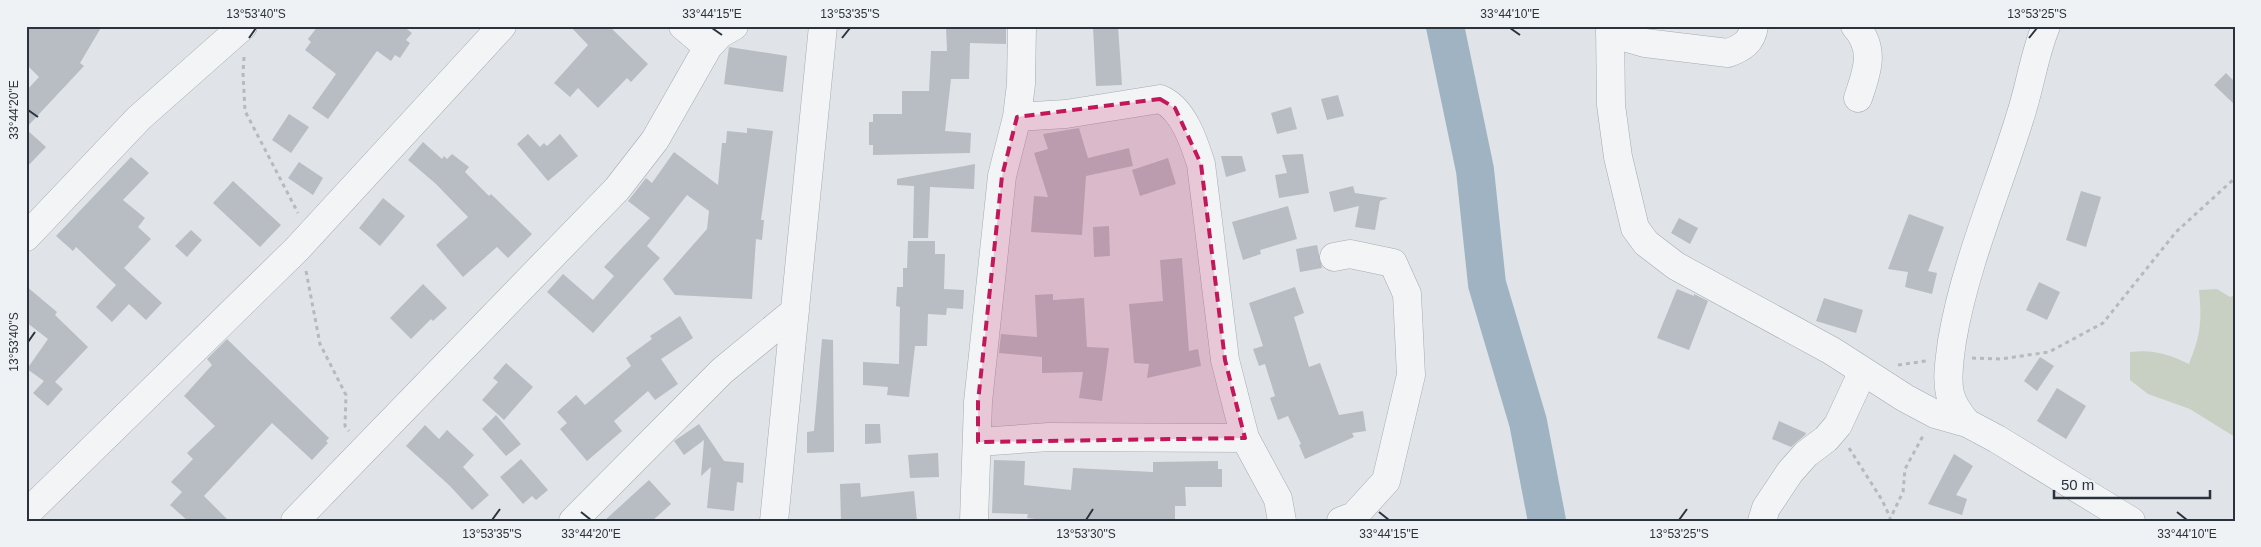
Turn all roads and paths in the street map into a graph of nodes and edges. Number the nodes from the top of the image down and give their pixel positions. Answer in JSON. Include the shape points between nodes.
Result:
{"nodes":[{"id":1,"x":502,"y":26,"type":"edge"},
{"id":2,"x":683,"y":26,"type":"edge"},
{"id":3,"x":734,"y":26,"type":"edge"},
{"id":4,"x":1022,"y":26,"type":"edge"},
{"id":5,"x":1855,"y":26,"type":"edge"},
{"id":6,"x":2046,"y":26,"type":"edge"},
{"id":7,"x":816,"y":27,"type":"edge"},
{"id":8,"x":1610,"y":29,"type":"edge"},
{"id":9,"x":1755,"y":31,"type":"edge"},
{"id":10,"x":244,"y":38,"type":"edge"},
{"id":11,"x":708,"y":47,"type":"junction"},
{"id":12,"x":1858,"y":98,"type":"dead end"},
{"id":13,"x":1017,"y":117,"type":"junction"},
{"id":14,"x":2235,"y":178,"type":"edge"},
{"id":15,"x":26,"y":237,"type":"edge"},
{"id":16,"x":297,"y":249,"type":"junction"},
{"id":17,"x":1334,"y":257,"type":"dead end"},
{"id":18,"x":795,"y":311,"type":"junction"},
{"id":19,"x":1950,"y":358,"type":"junction"},
{"id":20,"x":1863,"y":372,"type":"junction"},
{"id":21,"x":1934,"y":414,"type":"junction"},
{"id":22,"x":1967,"y":423,"type":"junction"},
{"id":23,"x":1838,"y":425,"type":"junction"},
{"id":24,"x":1245,"y":438,"type":"junction"},
{"id":25,"x":978,"y":442,"type":"junction"},
{"id":26,"x":364,"y":452,"type":"junction"},
{"id":27,"x":26,"y":514,"type":"edge"},
{"id":28,"x":1890,"y":519,"type":"edge"},
{"id":29,"x":295,"y":521,"type":"edge"},
{"id":30,"x":573,"y":521,"type":"edge"},
{"id":31,"x":774,"y":521,"type":"edge"},
{"id":32,"x":974,"y":521,"type":"edge"},
{"id":33,"x":1282,"y":521,"type":"edge"},
{"id":34,"x":1341,"y":521,"type":"edge"},
{"id":35,"x":1762,"y":521,"type":"edge"},
{"id":36,"x":2130,"y":521,"type":"edge"}],
"edges":[{"from":1,"to":16,"type":"street"},
{"from":2,"to":11,"type":"street"},
{"from":3,"to":11,"type":"street","via":[[720,34]]},
{"from":4,"to":13,"type":"street"},
{"from":5,"to":12,"type":"street","via":[[1868,46],[1870,58]]},
{"from":6,"to":19,"type":"street","via":[[2021,116],[1958,308]]},
{"from":7,"to":18,"type":"street"},
{"from":8,"to":9,"type":"street","via":[[1645,43],[1728,52],[1741,48]]},
{"from":8,"to":20,"type":"street","via":[[1611,105],[1618,157],[1635,228],[1646,243],[1676,266]]},
{"from":10,"to":15,"type":"street","via":[[139,118]]},
{"from":10,"to":16,"type":"path","via":[[245,111],[302,220]]},
{"from":11,"to":26,"type":"street","via":[[655,140],[617,189]]},
{"from":13,"to":24,"type":"street","via":[[1066,114],[1160,99],[1175,108],[1201,164],[1225,360]]},
{"from":13,"to":25,"type":"street","via":[[1002,176],[978,402]]},
{"from":14,"to":19,"type":"path","via":[[2176,232],[2103,323],[2049,352],[2001,359]]},
{"from":16,"to":26,"type":"path","via":[[309,277],[320,344],[346,395],[345,426]]},
{"from":16,"to":27,"type":"street"},
{"from":17,"to":34,"type":"street","via":[[1350,254],[1393,263],[1407,294],[1411,375],[1386,481],[1354,516]]},
{"from":18,"to":30,"type":"street","via":[[722,371]]},
{"from":18,"to":31,"type":"street"},
{"from":19,"to":20,"type":"path"},
{"from":19,"to":22,"type":"street","via":[[1949,392],[1954,407]]},
{"from":20,"to":21,"type":"street"},
{"from":20,"to":23,"type":"street"},
{"from":21,"to":22,"type":"street"},
{"from":21,"to":28,"type":"path","via":[[1904,469],[1904,492]]},
{"from":22,"to":36,"type":"street"},
{"from":23,"to":28,"type":"path"},
{"from":23,"to":35,"type":"street","via":[[1790,472],[1766,508]]},
{"from":24,"to":25,"type":"street","via":[[1049,438]]},
{"from":24,"to":33,"type":"street","via":[[1278,499]]},
{"from":25,"to":32,"type":"street"},
{"from":26,"to":29,"type":"street"}]}
